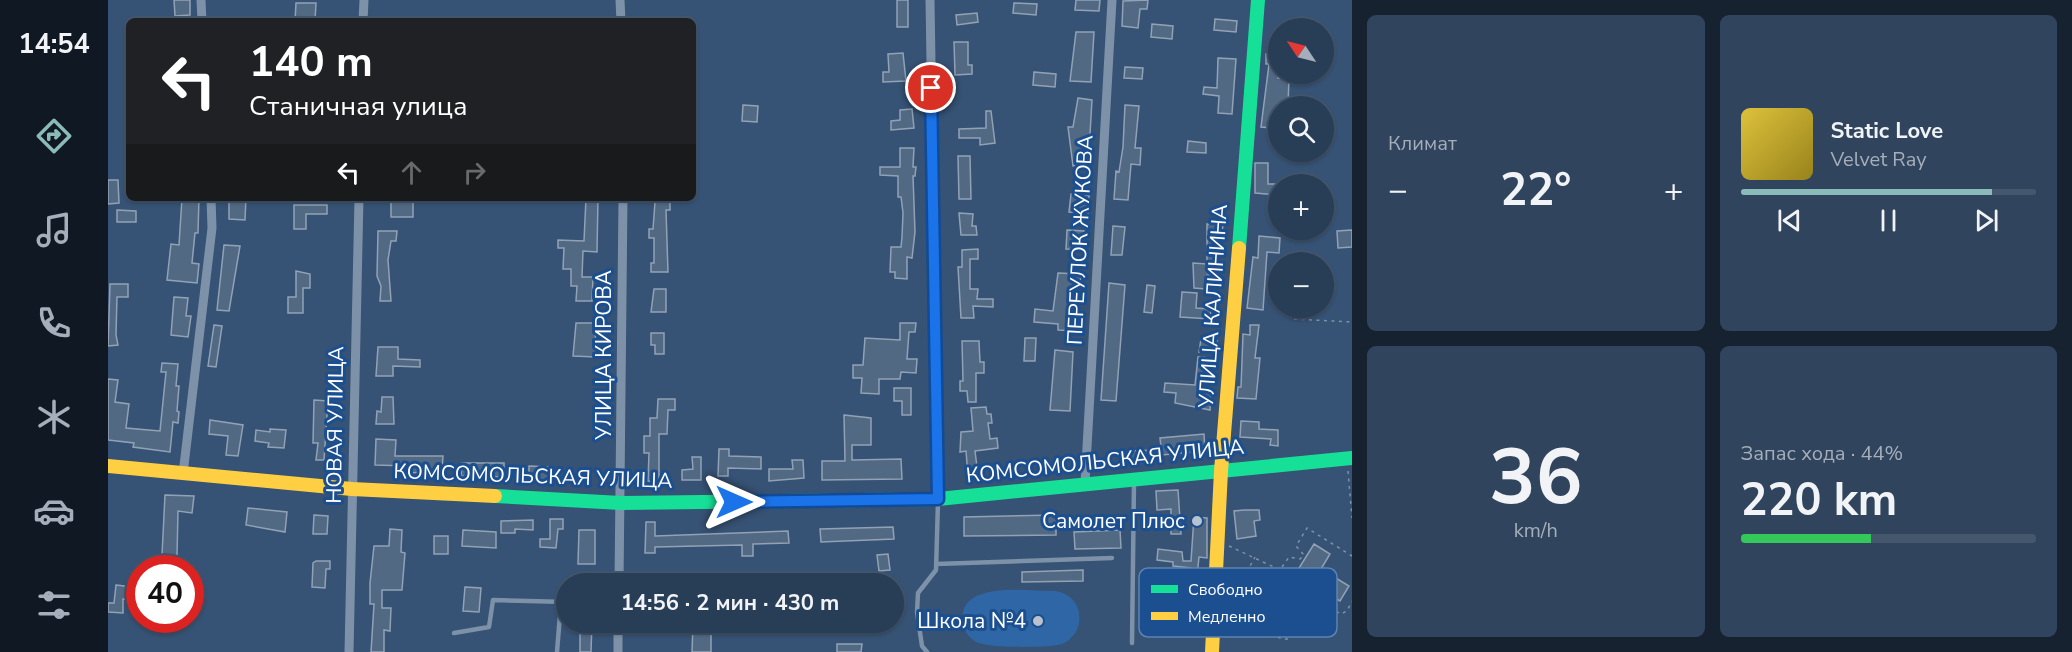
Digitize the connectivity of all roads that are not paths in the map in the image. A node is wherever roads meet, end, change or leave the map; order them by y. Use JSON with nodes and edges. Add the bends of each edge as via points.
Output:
{"nodes":[{"id":1,"x":201,"y":0,"type":"edge"},
{"id":2,"x":364,"y":0,"type":"edge"},
{"id":3,"x":620,"y":0,"type":"edge"},
{"id":4,"x":930,"y":0,"type":"edge"},
{"id":5,"x":1112,"y":0,"type":"edge"},
{"id":6,"x":1258,"y":0,"type":"edge"},
{"id":7,"x":202,"y":18,"type":"edge"},
{"id":8,"x":363,"y":18,"type":"edge"},
{"id":9,"x":621,"y":18,"type":"edge"},
{"id":10,"x":211,"y":201,"type":"edge"},
{"id":11,"x":359,"y":201,"type":"edge"},
{"id":12,"x":623,"y":201,"type":"edge"},
{"id":13,"x":1349,"y":458,"type":"edge"},
{"id":14,"x":108,"y":466,"type":"edge"},
{"id":15,"x":1221,"y":471,"type":"junction"},
{"id":16,"x":183,"y":474,"type":"junction"},
{"id":17,"x":1134,"y":478,"type":"junction"},
{"id":18,"x":1085,"y":483,"type":"junction"},
{"id":19,"x":352,"y":489,"type":"junction"},
{"id":20,"x":938,"y":499,"type":"junction"},
{"id":21,"x":621,"y":503,"type":"junction"},
{"id":22,"x":1112,"y":558,"type":"dead end"},
{"id":23,"x":936,"y":564,"type":"junction"},
{"id":24,"x":1216,"y":568,"type":"edge"},
{"id":25,"x":619,"y":573,"type":"edge"},
{"id":26,"x":556,"y":602,"type":"edge"},
{"id":27,"x":454,"y":633,"type":"dead end"},
{"id":28,"x":560,"y":633,"type":"edge"},
{"id":29,"x":618,"y":633,"type":"edge"},
{"id":30,"x":1213,"y":637,"type":"edge"},
{"id":31,"x":1132,"y":644,"type":"dead end"},
{"id":32,"x":349,"y":652,"type":"edge"},
{"id":33,"x":557,"y":652,"type":"edge"},
{"id":34,"x":618,"y":652,"type":"edge"},
{"id":35,"x":927,"y":652,"type":"edge"},
{"id":36,"x":1212,"y":652,"type":"edge"}],
"edges":[{"from":1,"to":7,"type":"street"},
{"from":2,"to":8,"type":"street"},
{"from":3,"to":9,"type":"street"},
{"from":4,"to":20,"type":"street"},
{"from":5,"to":18,"type":"street","name":"ПЕРЕУЛОК ЖУКОВА"},
{"from":6,"to":15,"type":"street","name":"УЛИЦА КАЛИНИНА"},
{"from":10,"to":16,"type":"street","via":[[212,228]]},
{"from":11,"to":19,"type":"street","name":"НОВАЯ УЛИЦА"},
{"from":12,"to":21,"type":"street","name":"УЛИЦА КИРОВА"},
{"from":13,"to":15,"type":"street","name":"КОМСОМОЛЬСКАЯ УЛИЦА"},
{"from":14,"to":16,"type":"street","name":"КОМСОМОЛЬСКАЯ УЛИЦА"},
{"from":15,"to":17,"type":"street","name":"КОМСОМОЛЬСКАЯ УЛИЦА"},
{"from":15,"to":24,"type":"street","name":"УЛИЦА КАЛИНИНА"},
{"from":16,"to":19,"type":"street","name":"КОМСОМОЛЬСКАЯ УЛИЦА"},
{"from":17,"to":18,"type":"street","name":"КОМСОМОЛЬСКАЯ УЛИЦА"},
{"from":17,"to":31,"type":"lane"},
{"from":18,"to":20,"type":"street","name":"КОМСОМОЛЬСКАЯ УЛИЦА"},
{"from":19,"to":21,"type":"street","name":"КОМСОМОЛЬСКАЯ УЛИЦА"},
{"from":19,"to":32,"type":"street","name":"НОВАЯ УЛИЦА"},
{"from":20,"to":21,"type":"street","name":"КОМСОМОЛЬСКАЯ УЛИЦА"},
{"from":20,"to":23,"type":"lane"},
{"from":21,"to":25,"type":"street","name":"УЛИЦА КИРОВА"},
{"from":22,"to":23,"type":"lane"},
{"from":23,"to":35,"type":"lane","via":[[936,570],[918,594],[922,646]]},
{"from":26,"to":27,"type":"lane","via":[[493,600],[489,627]]},
{"from":28,"to":33,"type":"lane"},
{"from":29,"to":34,"type":"street"},
{"from":30,"to":36,"type":"street","name":"УЛИЦА КАЛИНИНА"}]}
